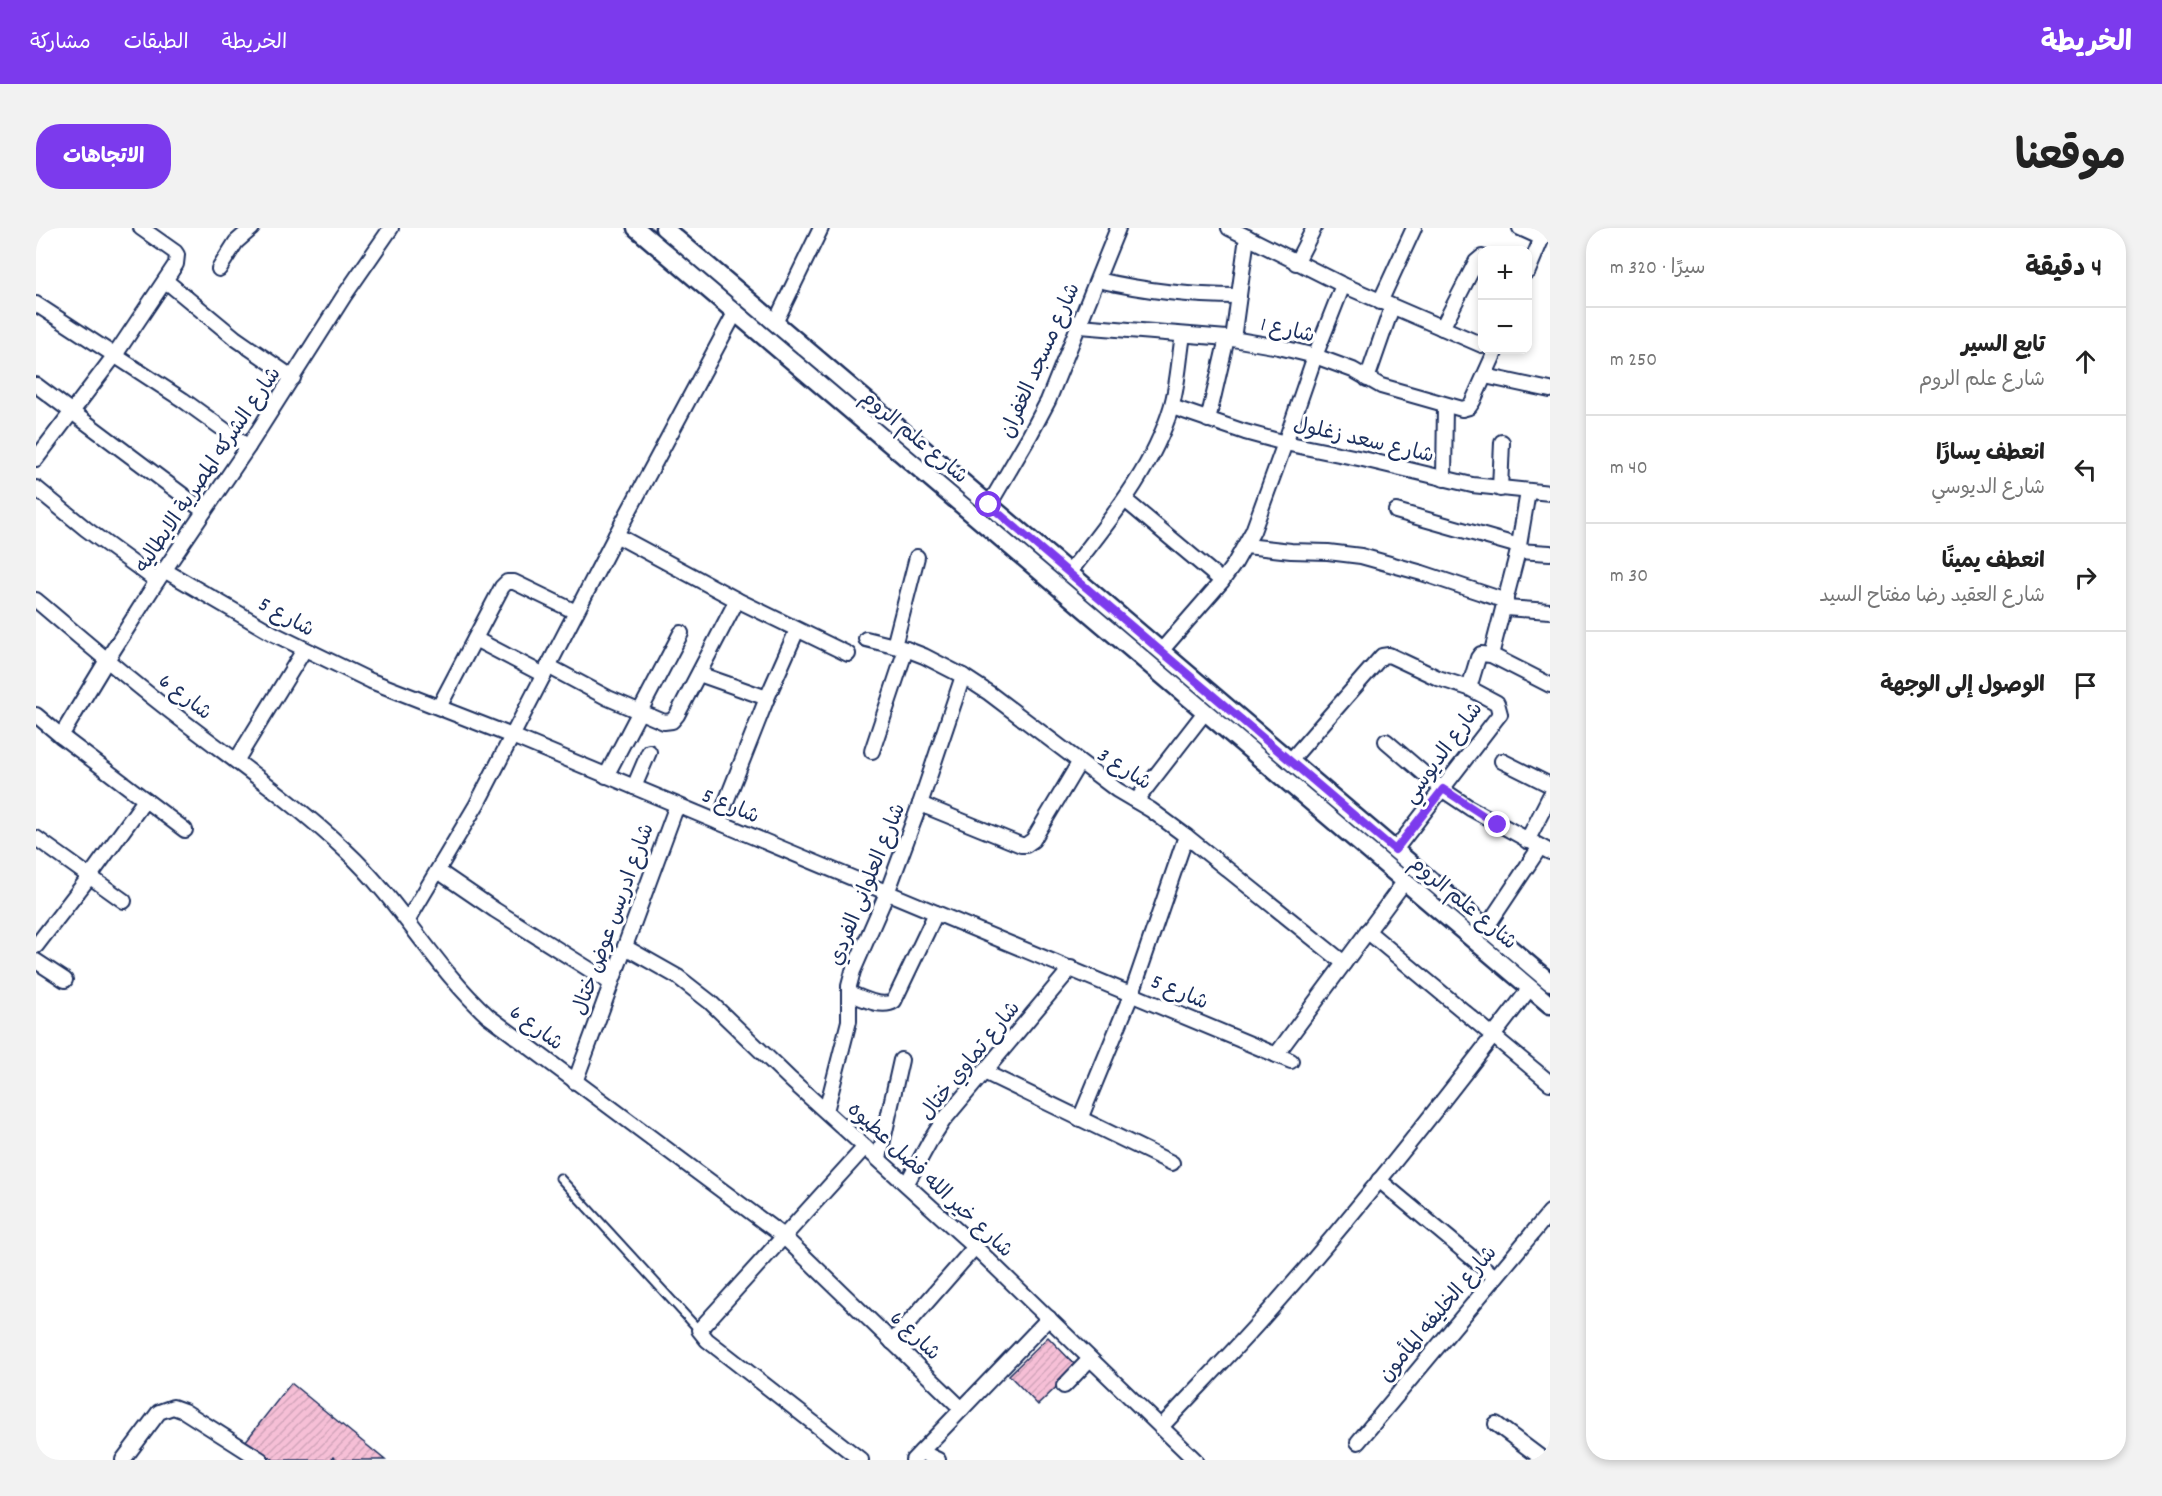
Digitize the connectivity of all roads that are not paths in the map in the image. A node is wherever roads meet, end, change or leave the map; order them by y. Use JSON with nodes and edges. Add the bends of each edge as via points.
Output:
{"nodes":[{"id":1,"x":141,"y":228,"type":"edge"},
{"id":2,"x":252,"y":228,"type":"edge"},
{"id":3,"x":391,"y":228,"type":"edge"},
{"id":4,"x":636,"y":228,"type":"edge"},
{"id":5,"x":821,"y":228,"type":"edge"},
{"id":6,"x":1314,"y":228,"type":"edge"},
{"id":7,"x":1414,"y":228,"type":"edge"},
{"id":8,"x":1520,"y":228,"type":"edge"},
{"id":9,"x":1116,"y":229,"type":"edge"},
{"id":10,"x":1232,"y":229,"type":"edge"},
{"id":11,"x":673,"y":231,"type":"edge"},
{"id":12,"x":1544,"y":233,"type":"edge"},
{"id":13,"x":1247,"y":237,"type":"junction"},
{"id":14,"x":1478,"y":260,"type":"edge"},
{"id":15,"x":1532,"y":260,"type":"edge"},
{"id":16,"x":1296,"y":263,"type":"junction"},
{"id":17,"x":219,"y":269,"type":"dead end"},
{"id":18,"x":1098,"y":280,"type":"junction"},
{"id":19,"x":166,"y":281,"type":"junction"},
{"id":20,"x":1343,"y":285,"type":"junction"},
{"id":21,"x":1239,"y":296,"type":"junction"},
{"id":22,"x":36,"y":304,"type":"edge"},
{"id":23,"x":1386,"y":304,"type":"junction"},
{"id":24,"x":735,"y":313,"type":"junction"},
{"id":25,"x":775,"y":323,"type":"junction"},
{"id":26,"x":1080,"y":326,"type":"junction"},
{"id":27,"x":1442,"y":328,"type":"junction"},
{"id":28,"x":1183,"y":335,"type":"junction"},
{"id":29,"x":1230,"y":339,"type":"junction"},
{"id":30,"x":1478,"y":343,"type":"edge"},
{"id":31,"x":1490,"y":354,"type":"edge"},
{"id":32,"x":115,"y":355,"type":"junction"},
{"id":33,"x":1314,"y":356,"type":"junction"},
{"id":34,"x":1485,"y":376,"type":"junction"},
{"id":35,"x":293,"y":378,"type":"junction"},
{"id":36,"x":1367,"y":379,"type":"junction"},
{"id":37,"x":36,"y":385,"type":"edge"},
{"id":38,"x":1550,"y":390,"type":"edge"},
{"id":39,"x":1445,"y":405,"type":"junction"},
{"id":40,"x":1172,"y":407,"type":"junction"},
{"id":41,"x":72,"y":412,"type":"junction"},
{"id":42,"x":1208,"y":420,"type":"junction"},
{"id":43,"x":1502,"y":442,"type":"dead end"},
{"id":44,"x":1286,"y":443,"type":"junction"},
{"id":45,"x":248,"y":447,"type":"junction"},
{"id":46,"x":36,"y":459,"type":"edge"},
{"id":47,"x":1444,"y":478,"type":"junction"},
{"id":48,"x":36,"y":488,"type":"edge"},
{"id":49,"x":1500,"y":489,"type":"junction"},
{"id":50,"x":1528,"y":492,"type":"junction"},
{"id":51,"x":1550,"y":493,"type":"edge"},
{"id":52,"x":1125,"y":500,"type":"junction"},
{"id":53,"x":989,"y":505,"type":"junction"},
{"id":54,"x":1396,"y":511,"type":"dead end"},
{"id":55,"x":204,"y":512,"type":"junction"},
{"id":56,"x":616,"y":535,"type":"junction"},
{"id":57,"x":1246,"y":546,"type":"junction"},
{"id":58,"x":1518,"y":548,"type":"junction"},
{"id":59,"x":1550,"y":553,"type":"edge"},
{"id":60,"x":917,"y":557,"type":"dead end"},
{"id":61,"x":161,"y":575,"type":"junction"},
{"id":62,"x":1074,"y":577,"type":"junction"},
{"id":63,"x":1222,"y":581,"type":"junction"},
{"id":64,"x":1067,"y":595,"type":"junction"},
{"id":65,"x":36,"y":600,"type":"edge"},
{"id":66,"x":737,"y":600,"type":"junction"},
{"id":67,"x":1506,"y":604,"type":"junction"},
{"id":68,"x":1550,"y":611,"type":"edge"},
{"id":69,"x":576,"y":612,"type":"junction"},
{"id":70,"x":797,"y":630,"type":"junction"},
{"id":71,"x":681,"y":633,"type":"dead end"},
{"id":72,"x":475,"y":639,"type":"junction"},
{"id":73,"x":866,"y":639,"type":"dead end"},
{"id":74,"x":900,"y":647,"type":"junction"},
{"id":75,"x":304,"y":650,"type":"junction"},
{"id":76,"x":1161,"y":651,"type":"junction"},
{"id":77,"x":848,"y":654,"type":"dead end"},
{"id":78,"x":1491,"y":655,"type":"junction"},
{"id":79,"x":107,"y":660,"type":"junction"},
{"id":80,"x":546,"y":670,"type":"junction"},
{"id":81,"x":699,"y":674,"type":"junction"},
{"id":82,"x":963,"y":675,"type":"junction"},
{"id":83,"x":1550,"y":685,"type":"edge"},
{"id":84,"x":1469,"y":688,"type":"junction"},
{"id":85,"x":767,"y":698,"type":"junction"},
{"id":86,"x":439,"y":708,"type":"junction"},
{"id":87,"x":639,"y":712,"type":"junction"},
{"id":88,"x":1205,"y":712,"type":"junction"},
{"id":89,"x":38,"y":721,"type":"edge"},
{"id":90,"x":61,"y":736,"type":"junction"},
{"id":91,"x":512,"y":736,"type":"junction"},
{"id":92,"x":1386,"y":741,"type":"dead end"},
{"id":93,"x":872,"y":751,"type":"dead end"},
{"id":94,"x":649,"y":752,"type":"dead end"},
{"id":95,"x":1290,"y":760,"type":"junction"},
{"id":96,"x":236,"y":761,"type":"junction"},
{"id":97,"x":1502,"y":761,"type":"dead end"},
{"id":98,"x":1079,"y":763,"type":"junction"},
{"id":99,"x":606,"y":776,"type":"junction"},
{"id":100,"x":1550,"y":785,"type":"edge"},
{"id":101,"x":634,"y":787,"type":"junction"},
{"id":102,"x":1443,"y":789,"type":"junction"},
{"id":103,"x":1550,"y":796,"type":"edge"},
{"id":104,"x":145,"y":800,"type":"junction"},
{"id":105,"x":1136,"y":801,"type":"junction"},
{"id":106,"x":920,"y":804,"type":"junction"},
{"id":107,"x":677,"y":805,"type":"junction"},
{"id":108,"x":717,"y":822,"type":"junction"},
{"id":109,"x":185,"y":830,"type":"dead end"},
{"id":110,"x":1186,"y":836,"type":"junction"},
{"id":111,"x":36,"y":838,"type":"edge"},
{"id":112,"x":1539,"y":847,"type":"edge"},
{"id":113,"x":1395,"y":850,"type":"junction"},
{"id":114,"x":438,"y":871,"type":"junction"},
{"id":115,"x":90,"y":876,"type":"junction"},
{"id":116,"x":1405,"y":881,"type":"junction"},
{"id":117,"x":887,"y":893,"type":"junction"},
{"id":118,"x":124,"y":901,"type":"dead end"},
{"id":119,"x":936,"y":912,"type":"junction"},
{"id":120,"x":1463,"y":919,"type":"junction"},
{"id":121,"x":408,"y":920,"type":"junction"},
{"id":122,"x":1486,"y":928,"type":"junction"},
{"id":123,"x":1368,"y":931,"type":"junction"},
{"id":124,"x":36,"y":946,"type":"edge"},
{"id":125,"x":625,"y":947,"type":"junction"},
{"id":126,"x":36,"y":961,"type":"edge"},
{"id":127,"x":1344,"y":963,"type":"junction"},
{"id":128,"x":1071,"y":968,"type":"junction"},
{"id":129,"x":65,"y":980,"type":"dead end"},
{"id":130,"x":1549,"y":981,"type":"edge"},
{"id":131,"x":611,"y":983,"type":"junction"},
{"id":132,"x":1530,"y":988,"type":"junction"},
{"id":133,"x":849,"y":993,"type":"junction"},
{"id":134,"x":1132,"y":993,"type":"junction"},
{"id":135,"x":1550,"y":1005,"type":"edge"},
{"id":136,"x":1494,"y":1036,"type":"junction"},
{"id":137,"x":1276,"y":1055,"type":"junction"},
{"id":138,"x":901,"y":1060,"type":"dead end"},
{"id":139,"x":1291,"y":1061,"type":"dead end"},
{"id":140,"x":984,"y":1072,"type":"junction"},
{"id":141,"x":575,"y":1082,"type":"junction"},
{"id":142,"x":1550,"y":1083,"type":"edge"},
{"id":143,"x":826,"y":1111,"type":"junction"},
{"id":144,"x":1080,"y":1119,"type":"junction"},
{"id":145,"x":865,"y":1147,"type":"junction"},
{"id":146,"x":879,"y":1158,"type":"junction"},
{"id":147,"x":1172,"y":1163,"type":"dead end"},
{"id":148,"x":560,"y":1178,"type":"dead end"},
{"id":149,"x":1379,"y":1180,"type":"junction"},
{"id":150,"x":907,"y":1183,"type":"junction"},
{"id":151,"x":1550,"y":1212,"type":"edge"},
{"id":152,"x":783,"y":1236,"type":"junction"},
{"id":153,"x":975,"y":1247,"type":"junction"},
{"id":154,"x":1495,"y":1277,"type":"junction"},
{"id":155,"x":1049,"y":1318,"type":"junction"},
{"id":156,"x":699,"y":1330,"type":"junction"},
{"id":157,"x":892,"y":1342,"type":"junction"},
{"id":158,"x":1090,"y":1359,"type":"junction"},
{"id":159,"x":1064,"y":1386,"type":"dead end"},
{"id":160,"x":962,"y":1409,"type":"junction"},
{"id":161,"x":1496,"y":1424,"type":"dead end"},
{"id":162,"x":1161,"y":1427,"type":"junction"},
{"id":163,"x":1358,"y":1442,"type":"dead end"},
{"id":164,"x":1550,"y":1446,"type":"edge"},
{"id":165,"x":917,"y":1456,"type":"edge"},
{"id":166,"x":1542,"y":1459,"type":"edge"},
{"id":167,"x":123,"y":1460,"type":"edge"},
{"id":168,"x":261,"y":1460,"type":"edge"},
{"id":169,"x":861,"y":1460,"type":"edge"},
{"id":170,"x":938,"y":1460,"type":"edge"},
{"id":171,"x":1195,"y":1460,"type":"edge"}],
"edges":[{"from":1,"to":19,"type":"street","via":[[177,255]]},
{"from":2,"to":17,"type":"street","via":[[236,242]]},
{"from":3,"to":35,"type":"street","name":"شارع الشركه المصرية الايطاليه"},
{"from":4,"to":24,"type":"street","name":"شارع علم الروم"},
{"from":5,"to":25,"type":"street"},
{"from":6,"to":16,"type":"street"},
{"from":7,"to":23,"type":"street"},
{"from":8,"to":12,"type":"street"},
{"from":9,"to":18,"type":"street","name":"شارع مسجد الغفران"},
{"from":10,"to":13,"type":"street"},
{"from":11,"to":25,"type":"street","name":"شارع علم الروم"},
{"from":12,"to":15,"type":"street"},
{"from":13,"to":16,"type":"street"},
{"from":13,"to":21,"type":"street"},
{"from":14,"to":27,"type":"street"},
{"from":16,"to":20,"type":"street"},
{"from":18,"to":21,"type":"street","via":[[1167,294]]},
{"from":18,"to":26,"type":"street","name":"شارع مسجد الغفران"},
{"from":19,"to":32,"type":"street"},
{"from":19,"to":35,"type":"street","via":[[235,338]]},
{"from":20,"to":23,"type":"street"},
{"from":20,"to":33,"type":"street"},
{"from":21,"to":29,"type":"street"},
{"from":22,"to":32,"type":"street"},
{"from":23,"to":27,"type":"street"},
{"from":23,"to":36,"type":"street"},
{"from":24,"to":56,"type":"street"},
{"from":24,"to":64,"type":"street","name":"شارع علم الروم"},
{"from":25,"to":53,"type":"street","name":"شارع علم الروم"},
{"from":26,"to":28,"type":"street","name":"شارع 1"},
{"from":26,"to":53,"type":"street","name":"شارع مسجد الغفران","via":[[1038,421]]},
{"from":27,"to":30,"type":"street"},
{"from":28,"to":29,"type":"street","name":"شارع 1"},
{"from":28,"to":40,"type":"street"},
{"from":29,"to":33,"type":"street","name":"شارع 1"},
{"from":29,"to":42,"type":"street"},
{"from":31,"to":34,"type":"street"},
{"from":32,"to":41,"type":"street"},
{"from":32,"to":45,"type":"street"},
{"from":33,"to":36,"type":"street","name":"شارع 1"},
{"from":33,"to":44,"type":"street"},
{"from":34,"to":38,"type":"street"},
{"from":34,"to":39,"type":"street","name":"شارع 1","via":[[1469,407],[1462,410]]},
{"from":35,"to":45,"type":"street","name":"شارع الشركه المصرية الايطاليه"},
{"from":36,"to":39,"type":"street","name":"شارع 1"},
{"from":37,"to":41,"type":"street"},
{"from":39,"to":47,"type":"street"},
{"from":40,"to":42,"type":"street","name":"شارع سعد زغلول"},
{"from":40,"to":52,"type":"street","via":[[1147,464]]},
{"from":41,"to":46,"type":"street"},
{"from":41,"to":55,"type":"street"},
{"from":42,"to":44,"type":"street","name":"شارع سعد زغلول"},
{"from":43,"to":49,"type":"street"},
{"from":44,"to":47,"type":"street","name":"شارع سعد زغلول"},
{"from":44,"to":57,"type":"street"},
{"from":45,"to":55,"type":"street","name":"شارع الشركه المصرية الايطاليه"},
{"from":47,"to":49,"type":"street","name":"شارع سعد زغلول"},
{"from":48,"to":61,"type":"street","name":"شارع 5","via":[[86,529]]},
{"from":49,"to":50,"type":"street","name":"شارع سعد زغلول"},
{"from":50,"to":51,"type":"street","name":"شارع سعد زغلول"},
{"from":50,"to":58,"type":"street"},
{"from":52,"to":62,"type":"street"},
{"from":52,"to":63,"type":"street"},
{"from":53,"to":62,"type":"street","name":"شارع علم الروم"},
{"from":54,"to":58,"type":"street"},
{"from":55,"to":61,"type":"street","name":"شارع الشركه المصرية الايطاليه"},
{"from":56,"to":66,"type":"street"},
{"from":56,"to":69,"type":"street"},
{"from":57,"to":63,"type":"street"},
{"from":57,"to":67,"type":"street","via":[[1361,556],[1422,573]]},
{"from":58,"to":59,"type":"street"},
{"from":58,"to":67,"type":"street"},
{"from":60,"to":74,"type":"street"},
{"from":61,"to":75,"type":"street","name":"شارع 5"},
{"from":61,"to":79,"type":"street","name":"شارع الشركه المصرية الايطاليه"},
{"from":62,"to":64,"type":"street"},
{"from":62,"to":76,"type":"street","name":"شارع علم الروم"},
{"from":63,"to":76,"type":"street"},
{"from":64,"to":88,"type":"street","name":"شارع علم الروم"},
{"from":65,"to":79,"type":"street"},
{"from":66,"to":70,"type":"street"},
{"from":66,"to":81,"type":"street"},
{"from":67,"to":68,"type":"street"},
{"from":67,"to":78,"type":"street"},
{"from":69,"to":72,"type":"street","via":[[510,581],[502,587]]},
{"from":69,"to":80,"type":"street"},
{"from":70,"to":77,"type":"street"},
{"from":70,"to":85,"type":"street"},
{"from":71,"to":87,"type":"street"},
{"from":72,"to":80,"type":"street"},
{"from":72,"to":86,"type":"street"},
{"from":73,"to":74,"type":"street","name":"شارع 3"},
{"from":74,"to":82,"type":"street","name":"شارع 3"},
{"from":74,"to":93,"type":"street"},
{"from":75,"to":86,"type":"street","name":"شارع 5"},
{"from":75,"to":96,"type":"street"},
{"from":76,"to":95,"type":"street","name":"شارع علم الروم"},
{"from":78,"to":83,"type":"street"},
{"from":78,"to":84,"type":"street","via":[[1481,654],[1478,658]]},
{"from":79,"to":90,"type":"street","name":"شارع الشركه المصرية الايطاليه"},
{"from":79,"to":96,"type":"street","name":"شارع 6"},
{"from":80,"to":87,"type":"street"},
{"from":80,"to":91,"type":"street"},
{"from":81,"to":85,"type":"street"},
{"from":81,"to":87,"type":"street","via":[[672,721],[664,722]]},
{"from":82,"to":98,"type":"street","name":"شارع 3"},
{"from":82,"to":106,"type":"street","name":"شارع العلوانى الفردي"},
{"from":84,"to":95,"type":"street","via":[[1389,655],[1382,656]]},
{"from":84,"to":102,"type":"street","name":"شارع الديوسي","via":[[1497,703],[1500,714]]},
{"from":85,"to":108,"type":"street"},
{"from":86,"to":91,"type":"street","name":"شارع 5"},
{"from":87,"to":99,"type":"street"},
{"from":88,"to":105,"type":"street"},
{"from":88,"to":116,"type":"street","name":"شارع علم الروم"},
{"from":89,"to":90,"type":"street"},
{"from":90,"to":104,"type":"street"},
{"from":91,"to":99,"type":"street","name":"شارع 5"},
{"from":91,"to":114,"type":"street"},
{"from":92,"to":102,"type":"street"},
{"from":94,"to":101,"type":"street"},
{"from":95,"to":113,"type":"street","name":"شارع علم الروم"},
{"from":96,"to":121,"type":"street","name":"شارع 6","via":[[346,851]]},
{"from":97,"to":100,"type":"street"},
{"from":98,"to":105,"type":"street","name":"شارع 3"},
{"from":98,"to":106,"type":"street","via":[[1033,840],[1026,845]]},
{"from":99,"to":101,"type":"street","name":"شارع 5"},
{"from":101,"to":107,"type":"street","name":"شارع 5"},
{"from":102,"to":112,"type":"street"},
{"from":102,"to":113,"type":"street","name":"شارع الديوسي"},
{"from":103,"to":112,"type":"street"},
{"from":104,"to":109,"type":"street"},
{"from":104,"to":115,"type":"street"},
{"from":105,"to":110,"type":"street","name":"شارع 3"},
{"from":106,"to":117,"type":"street","name":"شارع العلوانى الفردي"},
{"from":107,"to":108,"type":"street","name":"شارع 5"},
{"from":107,"to":125,"type":"street","name":"شارع ادريس عوض ختال"},
{"from":108,"to":117,"type":"street","name":"شارع 5"},
{"from":110,"to":127,"type":"street","name":"شارع 3"},
{"from":110,"to":134,"type":"street"},
{"from":111,"to":115,"type":"street"},
{"from":112,"to":122,"type":"street"},
{"from":113,"to":120,"type":"street","name":"شارع علم الروم"},
{"from":114,"to":121,"type":"street"},
{"from":114,"to":131,"type":"street"},
{"from":115,"to":118,"type":"street"},
{"from":115,"to":124,"type":"street"},
{"from":116,"to":120,"type":"street","name":"شارع علم الروم"},
{"from":116,"to":123,"type":"street"},
{"from":117,"to":119,"type":"street","name":"شارع 5"},
{"from":117,"to":133,"type":"street","name":"شارع العلوانى الفردي","via":[[853,971]]},
{"from":119,"to":128,"type":"street","name":"شارع 5"},
{"from":119,"to":133,"type":"street","via":[[891,1004],[882,1005]]},
{"from":120,"to":122,"type":"street","name":"شارع علم الروم"},
{"from":120,"to":132,"type":"street","name":"شارع علم الروم"},
{"from":121,"to":141,"type":"street","name":"شارع 6","via":[[474,1004]]},
{"from":122,"to":130,"type":"street","name":"شارع علم الروم"},
{"from":123,"to":127,"type":"street"},
{"from":123,"to":136,"type":"street"},
{"from":125,"to":131,"type":"street","name":"شارع ادريس عوض ختال"},
{"from":125,"to":143,"type":"street","name":"شارع خير الله فضل عطيوه","via":[[694,989]]},
{"from":126,"to":129,"type":"street"},
{"from":127,"to":137,"type":"street"},
{"from":128,"to":134,"type":"street","name":"شارع 5"},
{"from":128,"to":140,"type":"street","name":"شارع تماوي ختال"},
{"from":131,"to":141,"type":"street","name":"شارع ادريس عوض ختال"},
{"from":132,"to":135,"type":"street","name":"شارع علم الروم"},
{"from":132,"to":136,"type":"street"},
{"from":133,"to":143,"type":"street","name":"شارع العلوانى الفردي","via":[[849,1021]]},
{"from":134,"to":137,"type":"street","name":"شارع 5"},
{"from":134,"to":144,"type":"street"},
{"from":136,"to":142,"type":"street"},
{"from":136,"to":149,"type":"street"},
{"from":137,"to":139,"type":"street","name":"شارع 5"},
{"from":138,"to":146,"type":"street"},
{"from":140,"to":144,"type":"street"},
{"from":140,"to":150,"type":"street","name":"شارع تماوي ختال","via":[[943,1121]]},
{"from":141,"to":152,"type":"street","name":"شارع 6"},
{"from":143,"to":145,"type":"street","name":"شارع خير الله فضل عطيوه"},
{"from":144,"to":147,"type":"street"},
{"from":145,"to":146,"type":"street","name":"شارع خير الله فضل عطيوه"},
{"from":145,"to":152,"type":"street"},
{"from":146,"to":150,"type":"street","name":"شارع خير الله فضل عطيوه"},
{"from":148,"to":156,"type":"lane"},
{"from":149,"to":154,"type":"street"},
{"from":149,"to":162,"type":"street","via":[[1274,1306]]},
{"from":150,"to":153,"type":"street","name":"شارع خير الله فضل عطيوه"},
{"from":151,"to":154,"type":"street","name":"شارع الخليفه المأمون"},
{"from":152,"to":156,"type":"street"},
{"from":152,"to":157,"type":"street","name":"شارع 6"},
{"from":153,"to":155,"type":"street","name":"شارع خير الله فضل عطيوه"},
{"from":153,"to":157,"type":"street"},
{"from":154,"to":163,"type":"street","name":"شارع الخليفه المأمون"},
{"from":155,"to":158,"type":"street","name":"شارع خير الله فضل عطيوه"},
{"from":155,"to":160,"type":"street"},
{"from":156,"to":169,"type":"street"},
{"from":157,"to":160,"type":"street","name":"شارع 6"},
{"from":158,"to":159,"type":"street"},
{"from":158,"to":162,"type":"street","name":"شارع خير الله فضل عطيوه"},
{"from":160,"to":165,"type":"street"},
{"from":161,"to":166,"type":"street"},
{"from":162,"to":171,"type":"street","name":"شارع خير الله فضل عطيوه"},
{"from":164,"to":166,"type":"street"},
{"from":165,"to":170,"type":"street"},
{"from":167,"to":168,"type":"street","via":[[159,1412],[173,1407]]}]}
